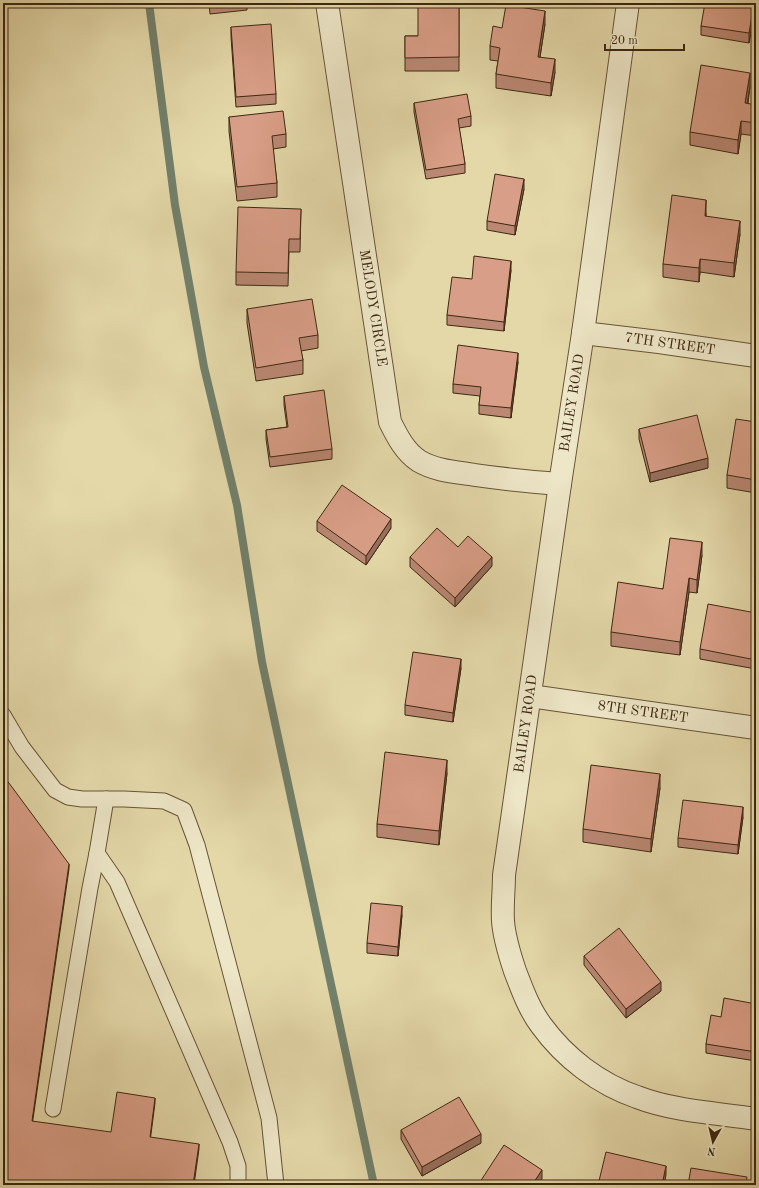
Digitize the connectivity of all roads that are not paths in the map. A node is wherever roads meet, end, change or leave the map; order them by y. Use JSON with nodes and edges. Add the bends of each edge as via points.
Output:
{"nodes":[{"id":1,"x":327,"y":3,"type":"edge"},
{"id":2,"x":628,"y":3,"type":"edge"},
{"id":3,"x":583,"y":333,"type":"junction"},
{"id":4,"x":756,"y":356,"type":"edge"},
{"id":5,"x":560,"y":484,"type":"junction"},
{"id":6,"x":530,"y":696,"type":"junction"},
{"id":7,"x":3,"y":715,"type":"edge"},
{"id":8,"x":756,"y":728,"type":"edge"},
{"id":9,"x":106,"y":799,"type":"junction"},
{"id":10,"x":97,"y":854,"type":"junction"},
{"id":11,"x":53,"y":1109,"type":"dead end"},
{"id":12,"x":756,"y":1119,"type":"edge"},
{"id":13,"x":238,"y":1185,"type":"edge"},
{"id":14,"x":276,"y":1185,"type":"edge"}],
"edges":[{"from":1,"to":5,"type":"street","name":"MELODY CIRCLE","via":[[390,422],[401,443],[418,460],[433,468],[496,478]]},
{"from":2,"to":3,"type":"street","name":"BAILEY ROAD"},
{"from":3,"to":4,"type":"street","name":"7TH STREET"},
{"from":3,"to":5,"type":"street","name":"BAILEY ROAD"},
{"from":5,"to":6,"type":"street","name":"BAILEY ROAD"},
{"from":6,"to":8,"type":"street","name":"8TH STREET"},
{"from":6,"to":12,"type":"street","name":"BAILEY ROAD","via":[[504,875],[503,922],[510,957],[523,993],[540,1024],[559,1047],[580,1066],[607,1084],[636,1097],[668,1106]]},
{"from":7,"to":9,"type":"lane","via":[[22,747],[56,790],[68,797]]},
{"from":9,"to":10,"type":"lane"},
{"from":9,"to":14,"type":"lane","via":[[164,801],[184,810],[197,845],[269,1118]]},
{"from":10,"to":11,"type":"lane"},
{"from":10,"to":13,"type":"lane","via":[[117,882],[230,1142],[238,1166]]}]}
